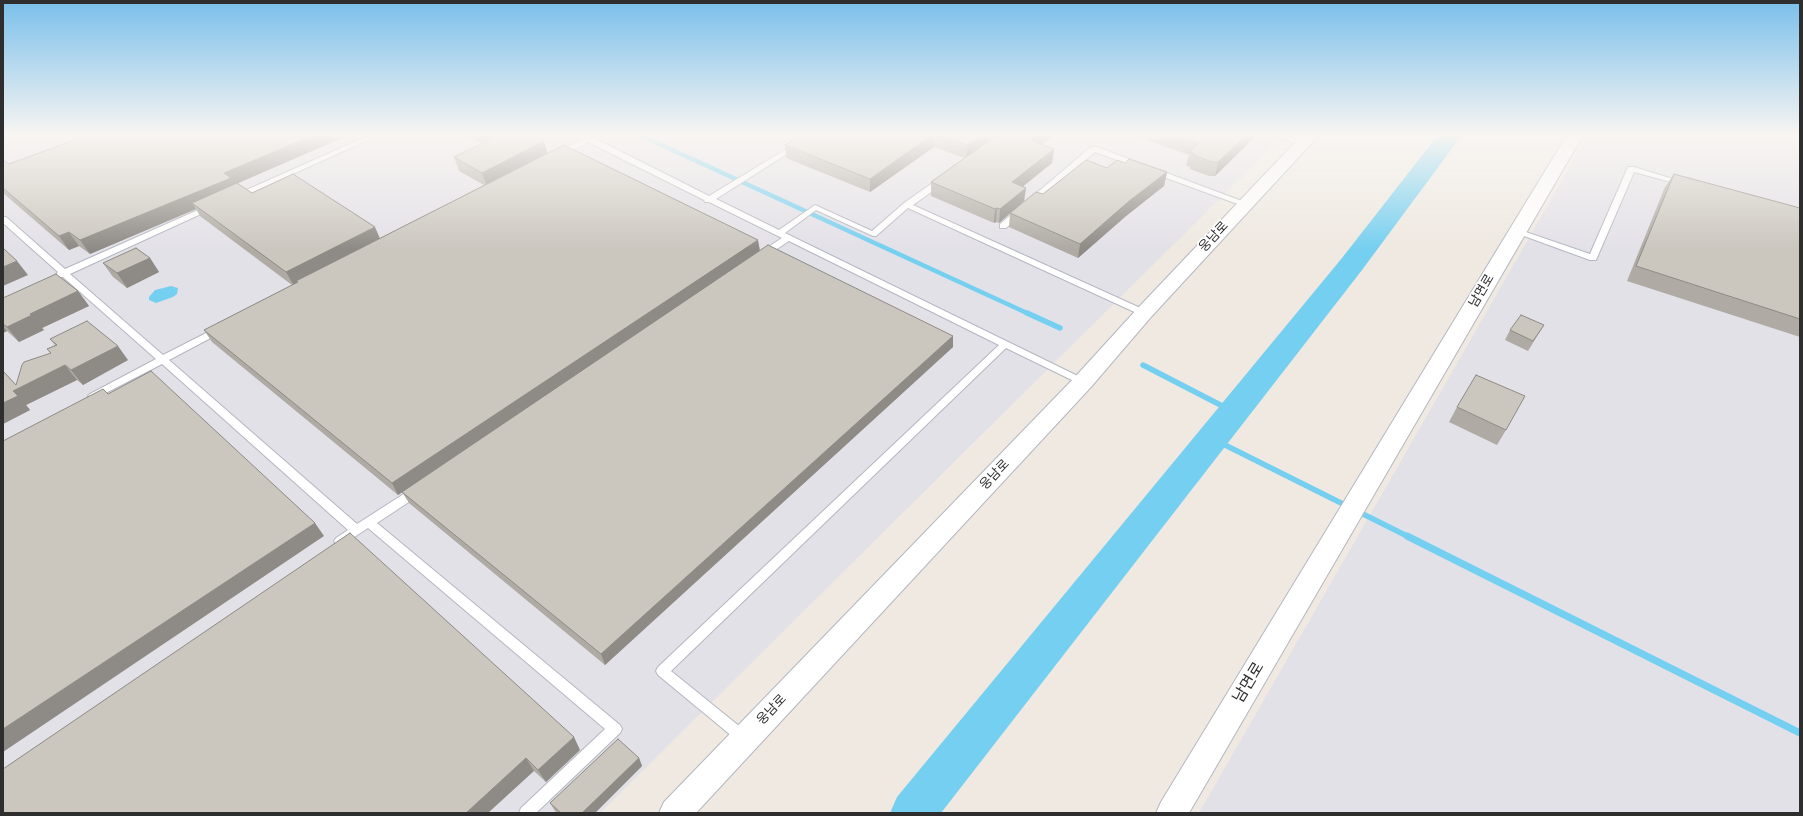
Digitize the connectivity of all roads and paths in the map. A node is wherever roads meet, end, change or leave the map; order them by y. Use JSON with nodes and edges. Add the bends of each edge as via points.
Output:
{"nodes":[{"id":1,"x":289,"y":173,"type":"edge"},
{"id":2,"x":655,"y":173,"type":"edge"},
{"id":3,"x":752,"y":173,"type":"edge"},
{"id":4,"x":1066,"y":173,"type":"edge"},
{"id":5,"x":1161,"y":173,"type":"edge"},
{"id":6,"x":1275,"y":173,"type":"edge"},
{"id":7,"x":1552,"y":173,"type":"edge"},
{"id":8,"x":1629,"y":173,"type":"edge"},
{"id":9,"x":1648,"y":173,"type":"edge"},
{"id":10,"x":945,"y":179,"type":"edge"},
{"id":11,"x":1693,"y":186,"type":"edge"},
{"id":12,"x":231,"y":199,"type":"edge"},
{"id":13,"x":708,"y":200,"type":"junction"},
{"id":14,"x":1246,"y":204,"type":"junction"},
{"id":15,"x":216,"y":205,"type":"edge"},
{"id":16,"x":907,"y":205,"type":"junction"},
{"id":17,"x":3,"y":219,"type":"edge"},
{"id":18,"x":1003,"y":226,"type":"dead end"},
{"id":19,"x":1517,"y":232,"type":"junction"},
{"id":20,"x":784,"y":235,"type":"junction"},
{"id":21,"x":756,"y":260,"type":"edge"},
{"id":22,"x":64,"y":273,"type":"junction"},
{"id":23,"x":51,"y":279,"type":"edge"},
{"id":24,"x":1144,"y":313,"type":"junction"},
{"id":25,"x":225,"y":327,"type":"edge"},
{"id":26,"x":1005,"y":344,"type":"junction"},
{"id":27,"x":162,"y":359,"type":"junction"},
{"id":28,"x":1083,"y":382,"type":"junction"},
{"id":29,"x":86,"y":400,"type":"edge"},
{"id":30,"x":429,"y":483,"type":"edge"},
{"id":31,"x":370,"y":523,"type":"junction"},
{"id":32,"x":356,"y":530,"type":"junction"},
{"id":33,"x":330,"y":548,"type":"edge"},
{"id":34,"x":745,"y":739,"type":"junction"},
{"id":35,"x":526,"y":813,"type":"edge"},
{"id":36,"x":675,"y":813,"type":"edge"},
{"id":37,"x":1172,"y":813,"type":"edge"}],
"edges":[{"from":1,"to":12,"type":"lane"},
{"from":2,"to":13,"type":"lane"},
{"from":3,"to":13,"type":"lane"},
{"from":4,"to":18,"type":"lane"},
{"from":5,"to":14,"type":"lane"},
{"from":6,"to":14,"type":"street","name":"웅남로"},
{"from":7,"to":19,"type":"street","name":"남면로"},
{"from":8,"to":19,"type":"lane","via":[[1593,258]]},
{"from":9,"to":11,"type":"lane"},
{"from":10,"to":16,"type":"lane"},
{"from":13,"to":20,"type":"lane"},
{"from":14,"to":24,"type":"street","name":"웅남로"},
{"from":15,"to":22,"type":"lane"},
{"from":16,"to":20,"type":"lane","via":[[873,234],[814,208],[802,216]]},
{"from":16,"to":24,"type":"lane"},
{"from":17,"to":22,"type":"lane"},
{"from":19,"to":37,"type":"street","name":"남면로"},
{"from":20,"to":21,"type":"lane"},
{"from":20,"to":26,"type":"lane"},
{"from":22,"to":23,"type":"lane"},
{"from":22,"to":27,"type":"lane"},
{"from":24,"to":28,"type":"street","name":"웅남로"},
{"from":25,"to":27,"type":"lane"},
{"from":26,"to":28,"type":"lane"},
{"from":26,"to":34,"type":"lane","via":[[662,671]]},
{"from":27,"to":29,"type":"lane"},
{"from":27,"to":32,"type":"lane"},
{"from":28,"to":34,"type":"street","name":"웅남로"},
{"from":30,"to":31,"type":"lane"},
{"from":31,"to":32,"type":"lane"},
{"from":31,"to":35,"type":"lane","via":[[615,729]]},
{"from":32,"to":33,"type":"lane"},
{"from":34,"to":36,"type":"street","name":"웅남로"}]}
